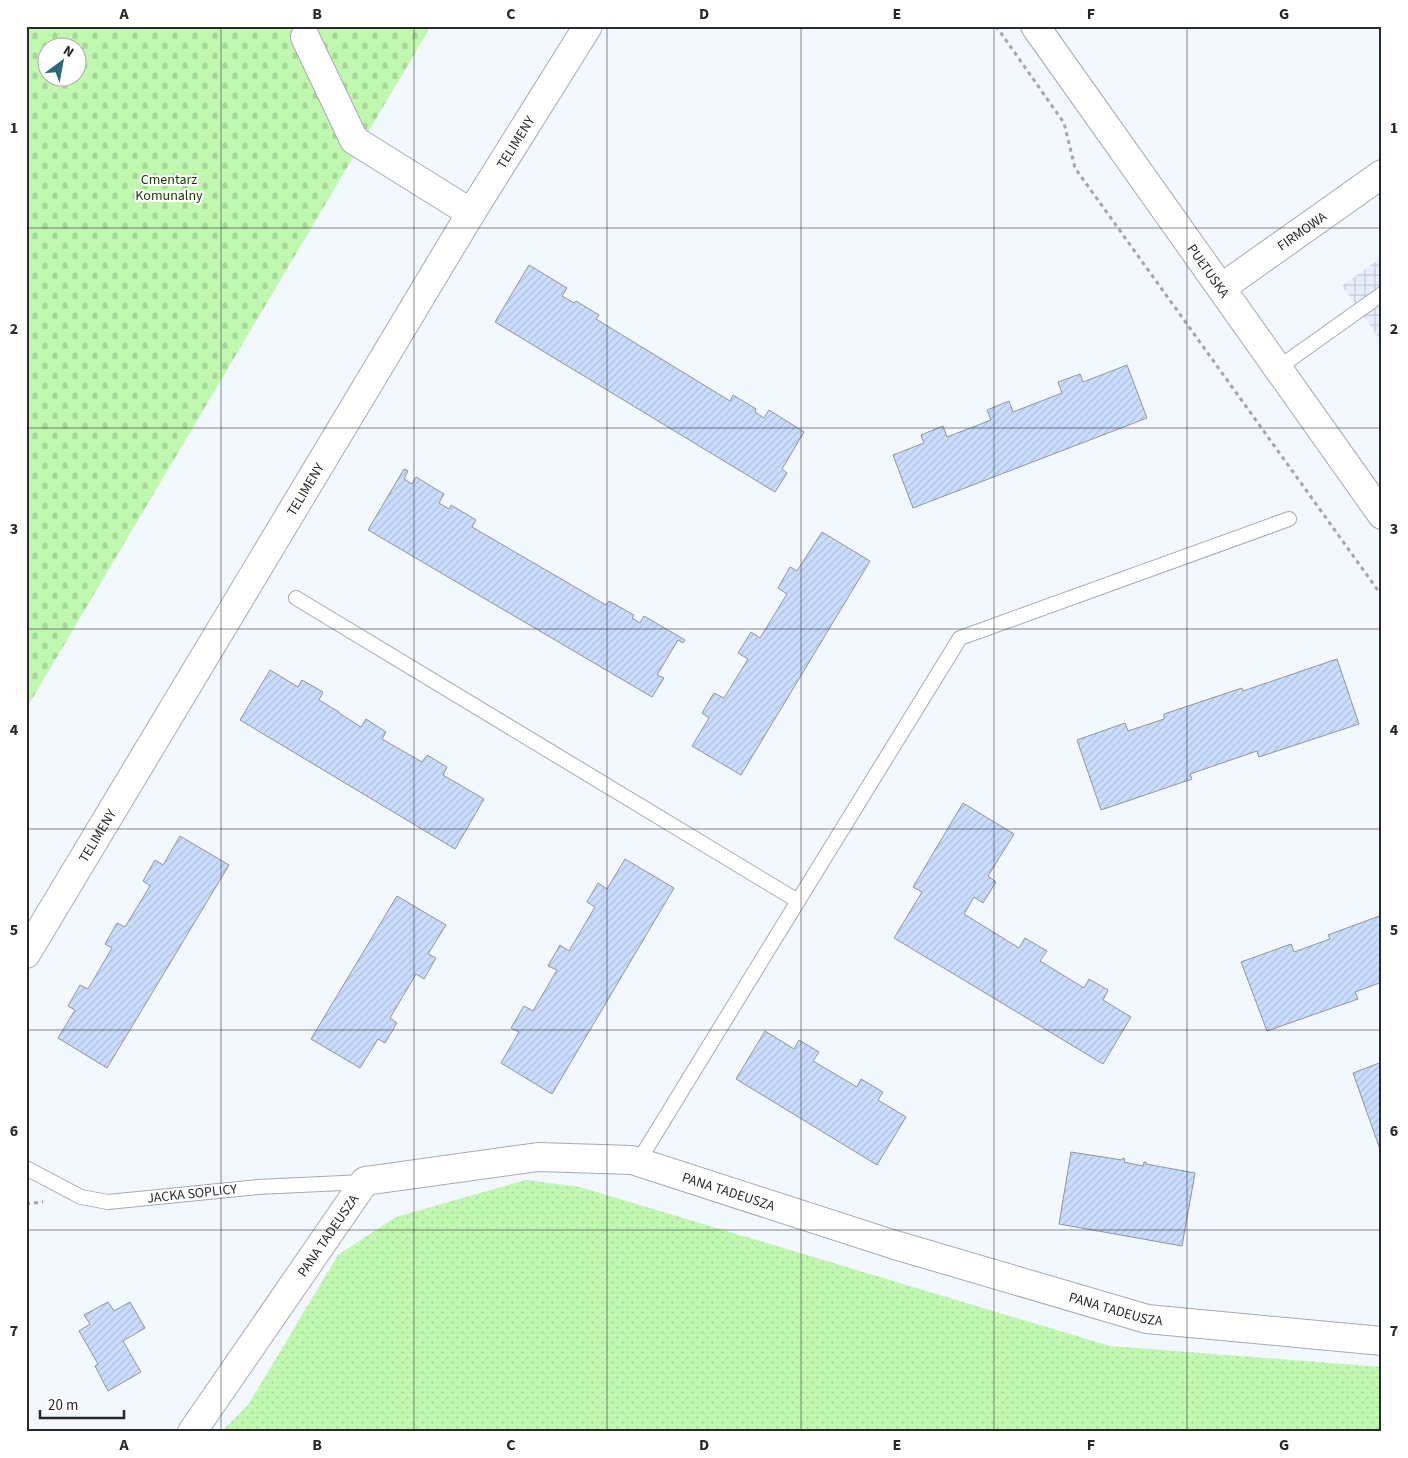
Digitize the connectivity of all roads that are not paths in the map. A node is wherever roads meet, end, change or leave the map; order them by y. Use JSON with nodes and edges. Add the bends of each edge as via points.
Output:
{"nodes":[{"id":1,"x":588,"y":26,"type":"edge"},
{"id":2,"x":1035,"y":26,"type":"edge"},
{"id":3,"x":305,"y":37,"type":"dead end"},
{"id":4,"x":1382,"y":174,"type":"edge"},
{"id":5,"x":471,"y":213,"type":"junction"},
{"id":6,"x":1221,"y":288,"type":"junction"},
{"id":7,"x":1382,"y":294,"type":"edge"},
{"id":8,"x":1278,"y":368,"type":"junction"},
{"id":9,"x":1382,"y":515,"type":"edge"},
{"id":10,"x":1289,"y":519,"type":"dead end"},
{"id":11,"x":296,"y":598,"type":"dead end"},
{"id":12,"x":798,"y":901,"type":"junction"},
{"id":13,"x":26,"y":954,"type":"edge"},
{"id":14,"x":638,"y":1162,"type":"junction"},
{"id":15,"x":26,"y":1168,"type":"edge"},
{"id":16,"x":365,"y":1182,"type":"junction"},
{"id":17,"x":1382,"y":1341,"type":"edge"},
{"id":18,"x":192,"y":1432,"type":"edge"}],
"edges":[{"from":1,"to":5,"type":"street","name":"TELIMENY"},
{"from":2,"to":6,"type":"street","name":"PUŁTUSKA"},
{"from":3,"to":5,"type":"street","via":[[354,140]]},
{"from":4,"to":6,"type":"street","name":"FIRMOWA"},
{"from":5,"to":13,"type":"street","name":"TELIMENY"},
{"from":6,"to":8,"type":"street","name":"PUŁTUSKA"},
{"from":7,"to":8,"type":"lane"},
{"from":8,"to":9,"type":"street","name":"PUŁTUSKA"},
{"from":10,"to":12,"type":"lane","via":[[960,638]]},
{"from":11,"to":12,"type":"lane"},
{"from":12,"to":14,"type":"lane"},
{"from":14,"to":16,"type":"street","name":"PANA TADEUSZA","via":[[538,1156]]},
{"from":14,"to":17,"type":"street","name":"PANA TADEUSZA","via":[[895,1245],[1147,1319]]},
{"from":15,"to":16,"type":"lane","name":"JACKA SOPLICY","via":[[81,1197],[108,1202],[258,1186]]},
{"from":16,"to":18,"type":"street","name":"PANA TADEUSZA"}]}
